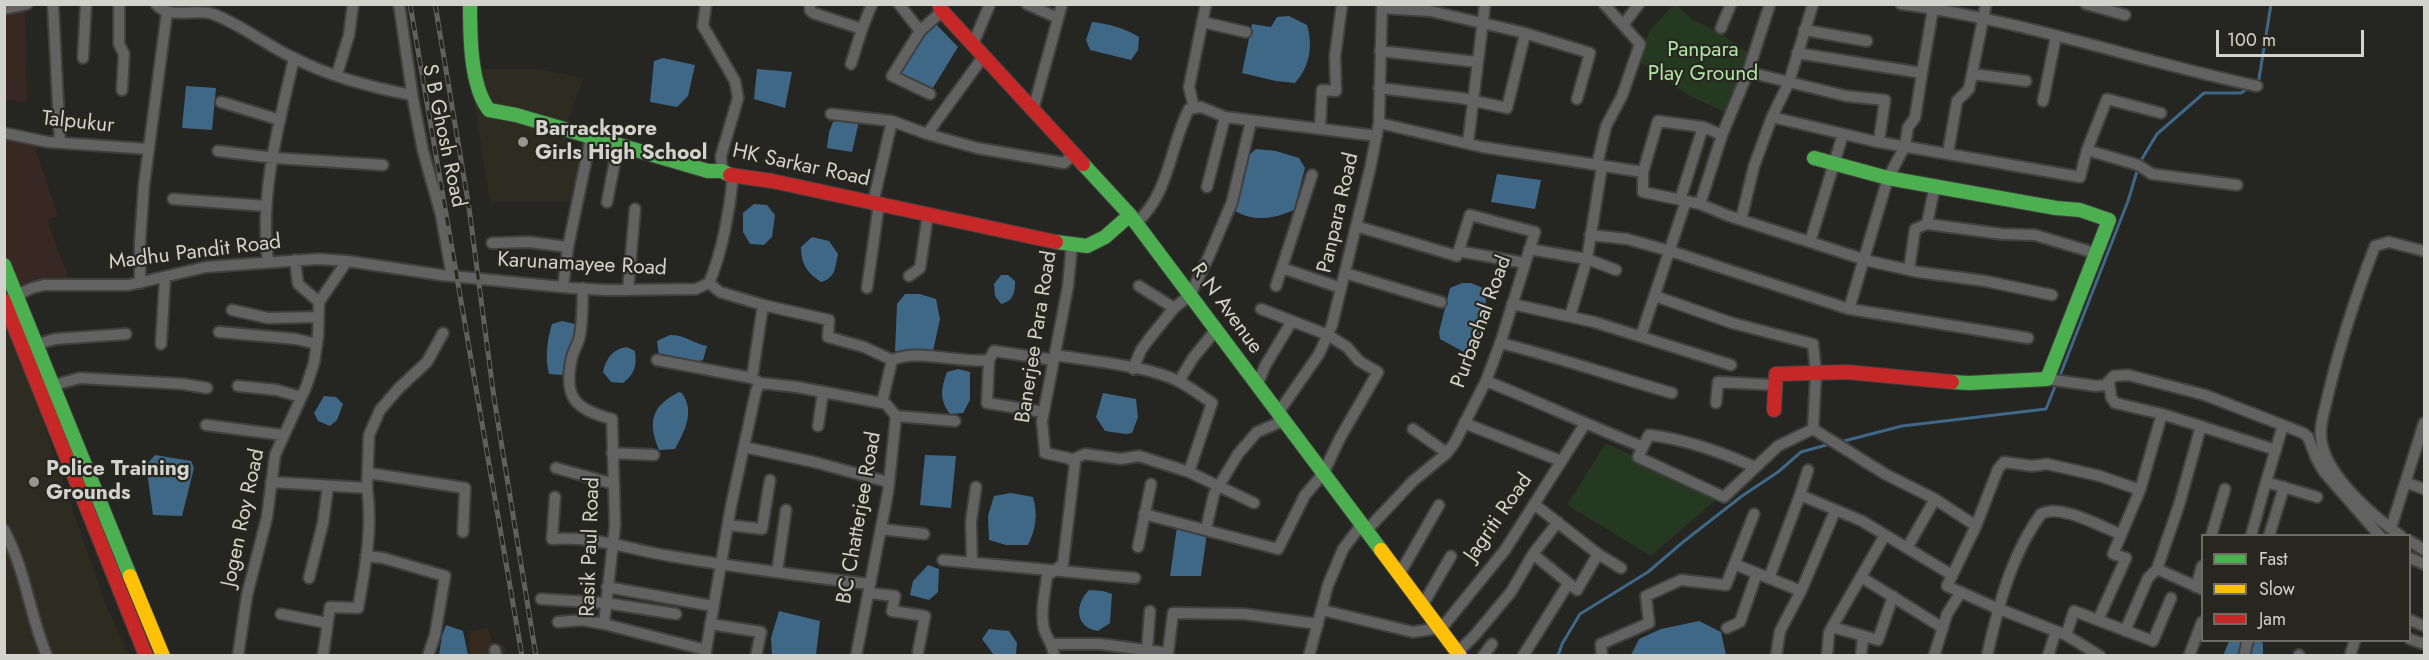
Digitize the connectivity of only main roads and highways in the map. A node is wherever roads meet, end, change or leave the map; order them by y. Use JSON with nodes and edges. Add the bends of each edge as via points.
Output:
{"nodes":[{"id":1,"x":470,"y":4,"type":"edge"},
{"id":2,"x":941,"y":8,"type":"edge"},
{"id":3,"x":1814,"y":158,"type":"dead end"},
{"id":4,"x":1133,"y":219,"type":"junction"},
{"id":5,"x":4,"y":265,"type":"edge"},
{"id":6,"x":11,"y":298,"type":"edge"},
{"id":7,"x":1774,"y":410,"type":"dead end"},
{"id":8,"x":1459,"y":654,"type":"edge"},
{"id":9,"x":146,"y":656,"type":"edge"},
{"id":10,"x":162,"y":656,"type":"edge"}],
"edges":[{"from":1,"to":4,"type":"main road","name":"HK Sarkar Road","via":[[476,81],[488,110],[708,171],[772,181],[1048,241],[1087,246]]},
{"from":2,"to":4,"type":"main road","name":"R N Avenue"},
{"from":3,"to":7,"type":"main road","via":[[1888,178],[2080,210],[2109,220],[2057,380],[1969,383],[1847,372],[1776,374]]},
{"from":4,"to":8,"type":"main road","name":"R N Avenue"},
{"from":5,"to":6,"type":"main road"},
{"from":6,"to":9,"type":"main road"},
{"from":6,"to":10,"type":"main road","via":[[38,344]]}]}
